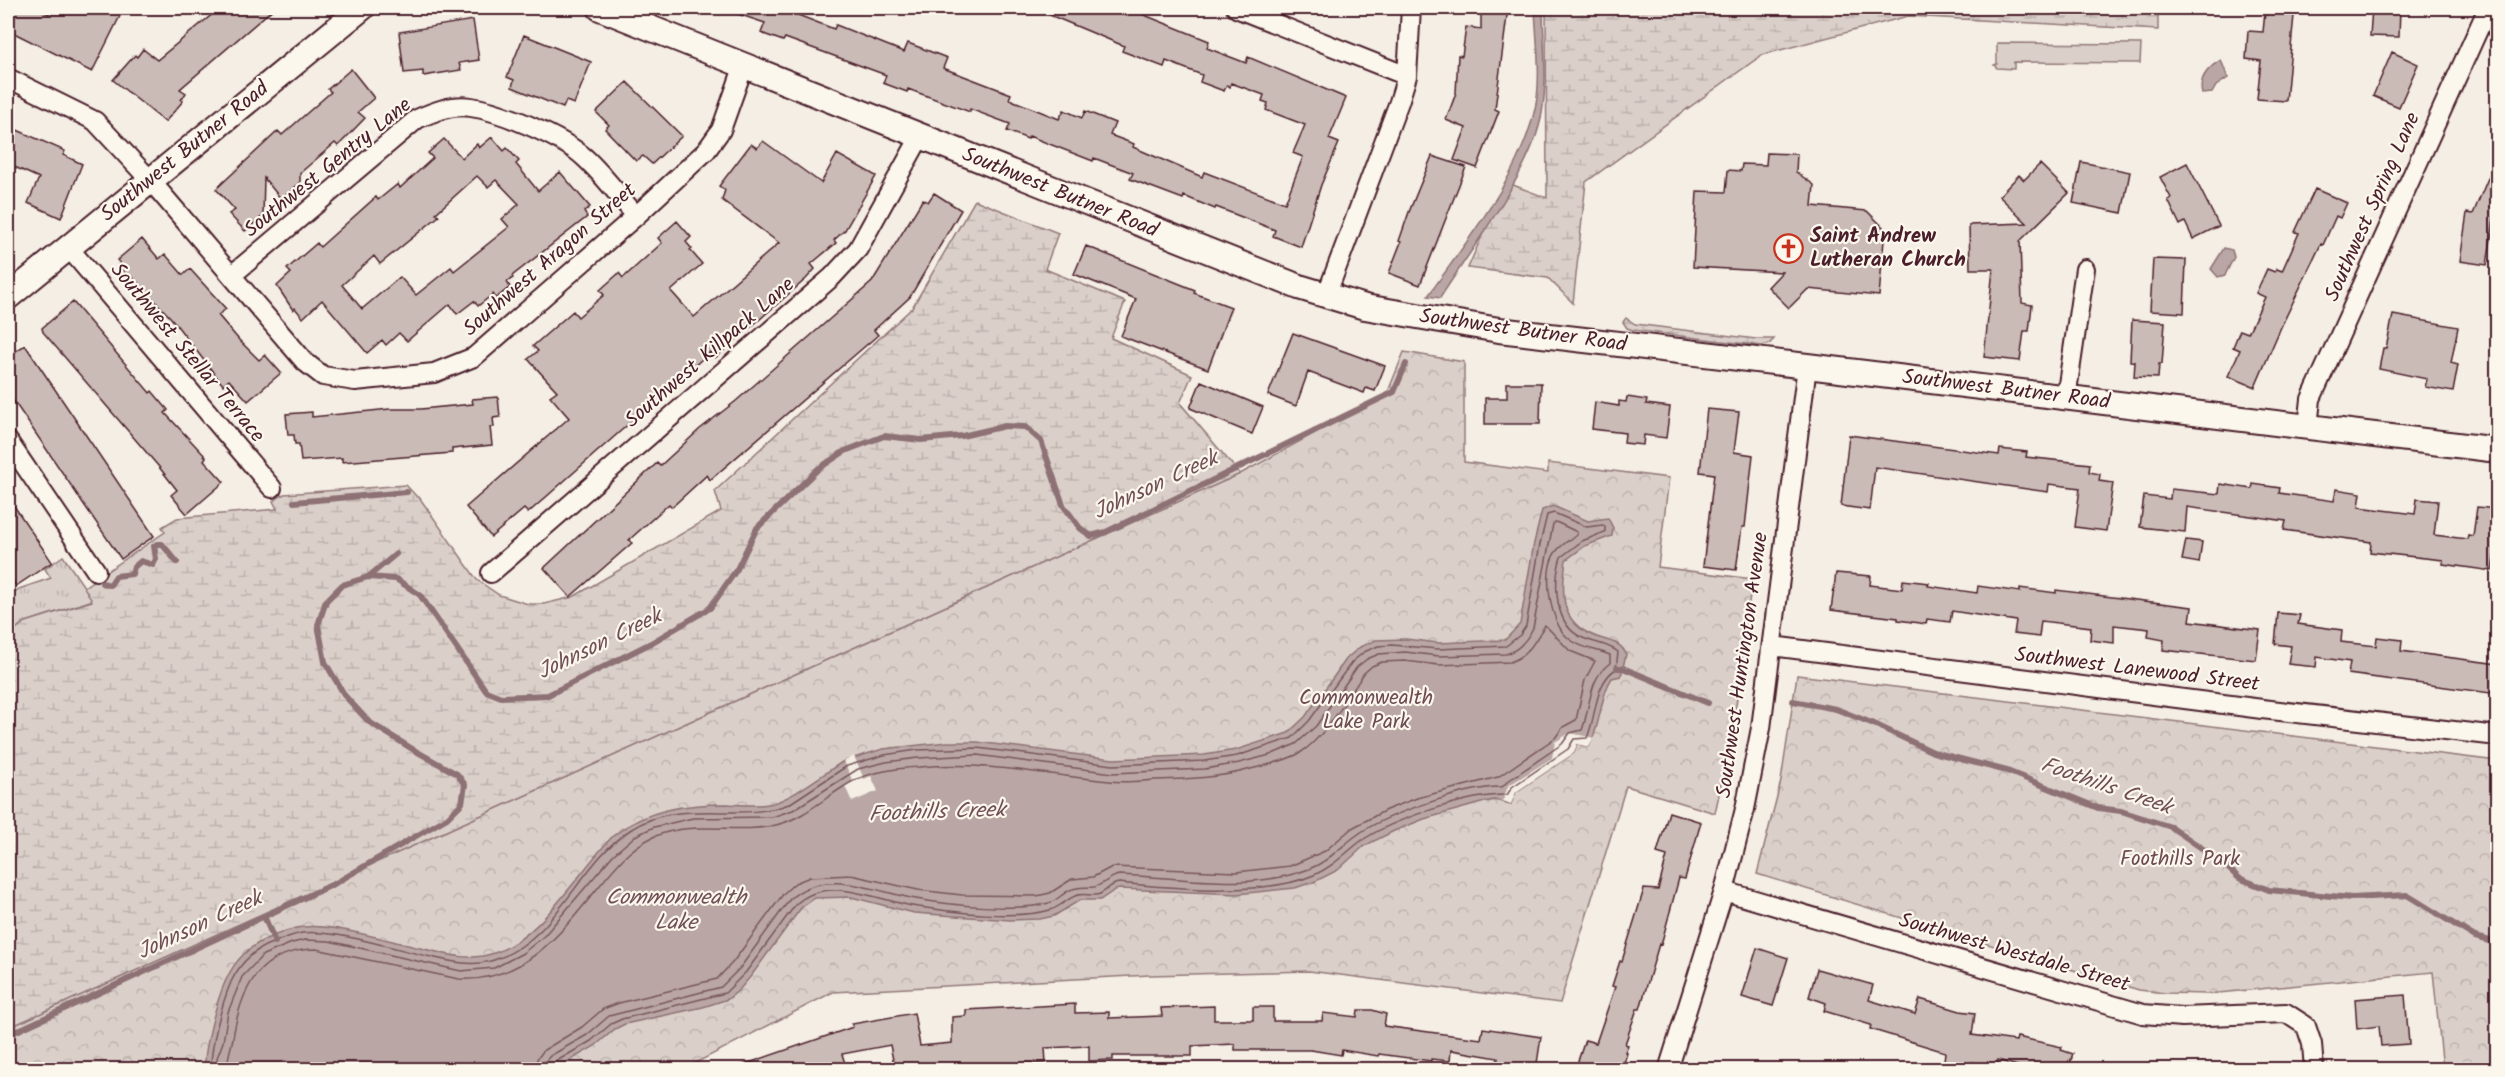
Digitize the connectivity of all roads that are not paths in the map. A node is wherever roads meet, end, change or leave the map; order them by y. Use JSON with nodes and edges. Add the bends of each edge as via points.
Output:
{"nodes":[{"id":1,"x":362,"y":8,"type":"edge"},
{"id":2,"x":600,"y":8,"type":"edge"},
{"id":3,"x":1236,"y":8,"type":"edge"},
{"id":4,"x":1411,"y":8,"type":"edge"},
{"id":5,"x":2488,"y":8,"type":"edge"},
{"id":6,"x":744,"y":65,"type":"junction"},
{"id":7,"x":1407,"y":76,"type":"junction"},
{"id":8,"x":8,"y":78,"type":"edge"},
{"id":9,"x":920,"y":137,"type":"junction"},
{"id":10,"x":150,"y":180,"type":"junction"},
{"id":11,"x":636,"y":216,"type":"junction"},
{"id":12,"x":68,"y":247,"type":"junction"},
{"id":13,"x":2085,"y":269,"type":"dead end"},
{"id":14,"x":232,"y":275,"type":"junction"},
{"id":15,"x":1326,"y":296,"type":"junction"},
{"id":16,"x":8,"y":297,"type":"edge"},
{"id":17,"x":1807,"y":366,"type":"junction"},
{"id":18,"x":2066,"y":398,"type":"junction"},
{"id":19,"x":2308,"y":427,"type":"junction"},
{"id":20,"x":2498,"y":450,"type":"edge"},
{"id":21,"x":10,"y":451,"type":"edge"},
{"id":22,"x":272,"y":488,"type":"dead end"},
{"id":23,"x":96,"y":571,"type":"dead end"},
{"id":24,"x":491,"y":573,"type":"dead end"},
{"id":25,"x":1772,"y":646,"type":"junction"},
{"id":26,"x":2498,"y":736,"type":"edge"},
{"id":27,"x":1724,"y":891,"type":"junction"},
{"id":28,"x":1668,"y":1070,"type":"edge"},
{"id":29,"x":2314,"y":1070,"type":"edge"}],
"edges":[{"from":1,"to":10,"type":"street","name":"Southwest Butner Road"},
{"from":2,"to":6,"type":"street","name":"Southwest Butner Road"},
{"from":3,"to":7,"type":"street"},
{"from":4,"to":7,"type":"street"},
{"from":5,"to":19,"type":"street","name":"Southwest Spring Lane","via":[[2311,399]]},
{"from":6,"to":9,"type":"street","name":"Southwest Butner Road"},
{"from":6,"to":11,"type":"street","name":"Southwest Aragon Street","via":[[721,130],[706,151]]},
{"from":7,"to":15,"type":"street"},
{"from":8,"to":10,"type":"street","name":"Southwest Aragon Street","via":[[95,121]]},
{"from":9,"to":15,"type":"street","name":"Southwest Butner Road"},
{"from":9,"to":24,"type":"street","name":"Southwest Killpack Lane","via":[[858,249],[832,277]]},
{"from":10,"to":12,"type":"street","name":"Southwest Butner Road"},
{"from":10,"to":14,"type":"street","name":"Southwest Aragon Street"},
{"from":11,"to":14,"type":"street","name":"Southwest Gentry Lane","via":[[585,157],[569,145],[492,113],[469,106],[453,108],[417,119]]},
{"from":11,"to":14,"type":"street","name":"Southwest Aragon Street","via":[[474,357],[434,373],[355,381],[323,376],[305,362]]},
{"from":12,"to":16,"type":"street","name":"Southwest Butner Road"},
{"from":12,"to":22,"type":"street","name":"Southwest Stellar Terrace"},
{"from":13,"to":18,"type":"street"},
{"from":15,"to":17,"type":"street","name":"Southwest Butner Road","via":[[1365,307],[1499,330]]},
{"from":17,"to":18,"type":"street","name":"Southwest Butner Road"},
{"from":17,"to":25,"type":"street","name":"Southwest Huntington Avenue"},
{"from":18,"to":19,"type":"street","name":"Southwest Butner Road"},
{"from":19,"to":20,"type":"street","name":"Southwest Butner Road"},
{"from":21,"to":23,"type":"street"},
{"from":25,"to":26,"type":"street","name":"Southwest Lanewood Street"},
{"from":25,"to":27,"type":"street","name":"Southwest Huntington Avenue","via":[[1761,728]]},
{"from":27,"to":28,"type":"street","name":"Southwest Huntington Avenue"},
{"from":27,"to":29,"type":"street","name":"Southwest Westdale Street","via":[[2143,1014],[2216,1017],[2286,1013],[2306,1026]]}]}
